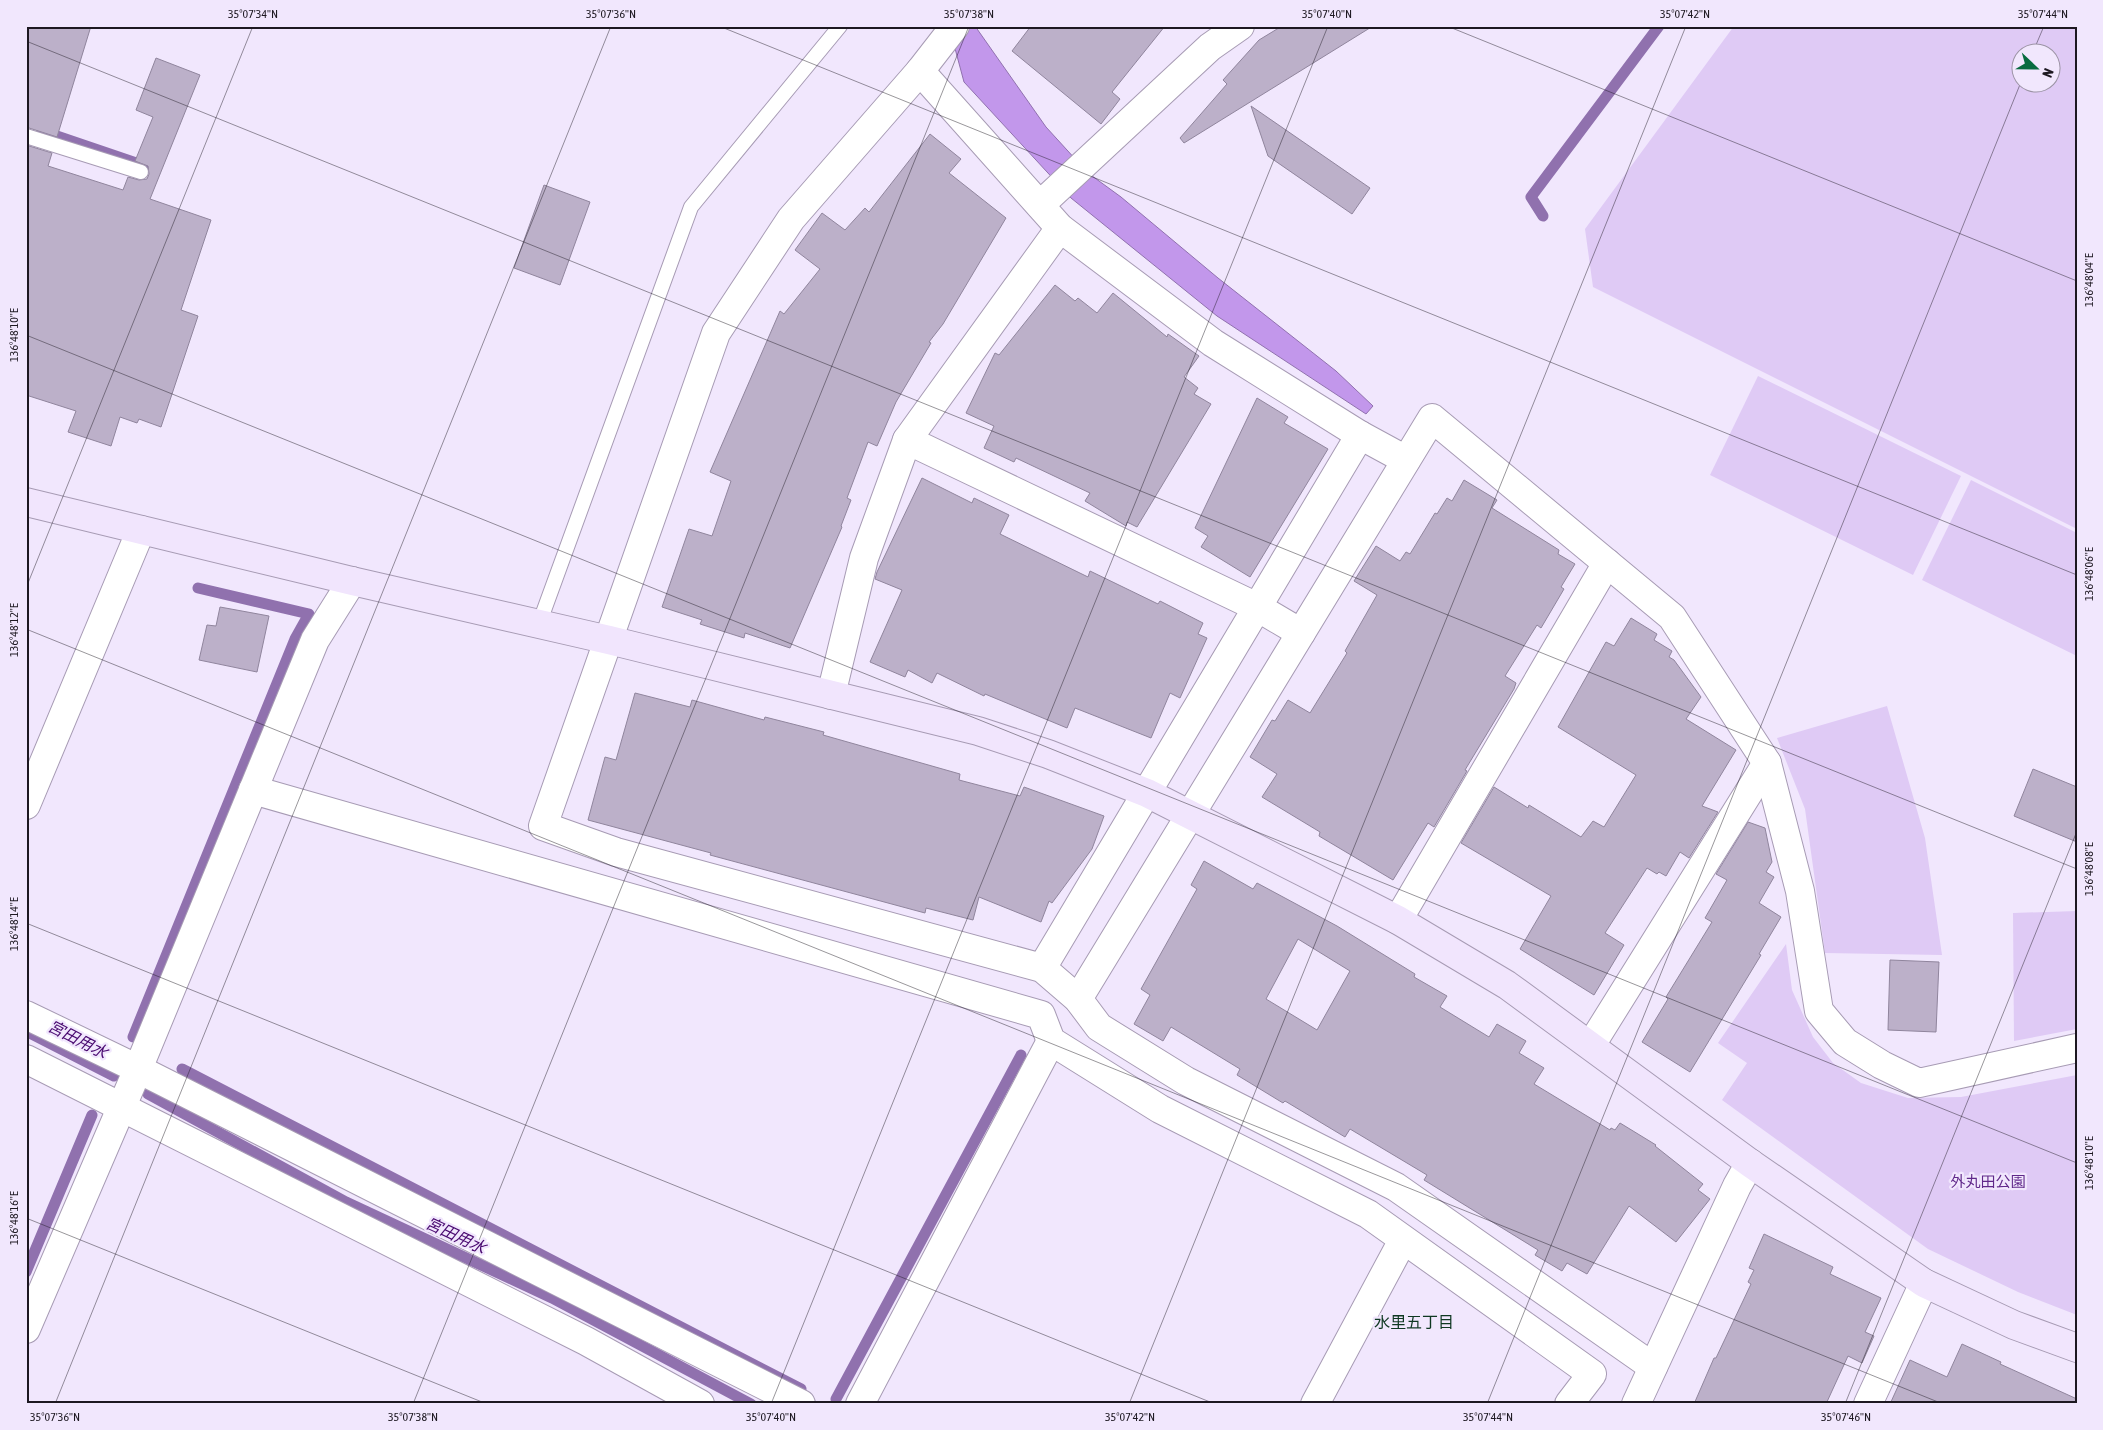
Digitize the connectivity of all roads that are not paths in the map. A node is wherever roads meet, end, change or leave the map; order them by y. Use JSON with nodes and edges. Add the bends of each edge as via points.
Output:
{"nodes":[{"id":1,"x":840,"y":26,"type":"edge"},
{"id":2,"x":955,"y":26,"type":"edge"},
{"id":3,"x":1240,"y":26,"type":"edge"},
{"id":4,"x":927,"y":63,"type":"junction"},
{"id":5,"x":26,"y":136,"type":"edge"},
{"id":6,"x":141,"y":172,"type":"dead end"},
{"id":7,"x":1046,"y":199,"type":"junction"},
{"id":8,"x":1060,"y":228,"type":"junction"},
{"id":9,"x":1360,"y":435,"type":"junction"},
{"id":10,"x":907,"y":440,"type":"junction"},
{"id":11,"x":1406,"y":460,"type":"junction"},
{"id":12,"x":26,"y":502,"type":"edge"},
{"id":13,"x":141,"y":530,"type":"junction"},
{"id":14,"x":1607,"y":563,"type":"junction"},
{"id":15,"x":352,"y":581,"type":"junction"},
{"id":16,"x":1257,"y":607,"type":"junction"},
{"id":17,"x":539,"y":624,"type":"junction"},
{"id":18,"x":1301,"y":633,"type":"junction"},
{"id":19,"x":609,"y":640,"type":"junction"},
{"id":20,"x":831,"y":695,"type":"junction"},
{"id":21,"x":1767,"y":763,"type":"junction"},
{"id":22,"x":253,"y":790,"type":"junction"},
{"id":23,"x":1147,"y":793,"type":"junction"},
{"id":24,"x":26,"y":806,"type":"edge"},
{"id":25,"x":1190,"y":815,"type":"junction"},
{"id":26,"x":1398,"y":920,"type":"junction"},
{"id":27,"x":1042,"y":968,"type":"junction"},
{"id":28,"x":1078,"y":999,"type":"junction"},
{"id":29,"x":26,"y":1014,"type":"edge"},
{"id":30,"x":1051,"y":1041,"type":"junction"},
{"id":31,"x":1591,"y":1045,"type":"junction"},
{"id":32,"x":2077,"y":1048,"type":"edge"},
{"id":33,"x":26,"y":1058,"type":"edge"},
{"id":34,"x":138,"y":1069,"type":"junction"},
{"id":35,"x":122,"y":1107,"type":"junction"},
{"id":36,"x":1750,"y":1162,"type":"junction"},
{"id":37,"x":1403,"y":1240,"type":"junction"},
{"id":38,"x":1924,"y":1283,"type":"junction"},
{"id":39,"x":26,"y":1329,"type":"edge"},
{"id":40,"x":2077,"y":1348,"type":"edge"},
{"id":41,"x":1653,"y":1367,"type":"junction"},
{"id":42,"x":700,"y":1404,"type":"edge"},
{"id":43,"x":801,"y":1404,"type":"edge"},
{"id":44,"x":860,"y":1404,"type":"edge"},
{"id":45,"x":1315,"y":1404,"type":"edge"},
{"id":46,"x":1569,"y":1404,"type":"edge"},
{"id":47,"x":1636,"y":1404,"type":"edge"},
{"id":48,"x":1868,"y":1404,"type":"edge"}],
"edges":[{"from":1,"to":17,"type":"lane","via":[[691,207]]},
{"from":2,"to":4,"type":"street"},
{"from":3,"to":7,"type":"street","via":[[1210,47]]},
{"from":4,"to":7,"type":"street"},
{"from":4,"to":19,"type":"street","via":[[791,220],[716,333]]},
{"from":5,"to":6,"type":"lane"},
{"from":7,"to":8,"type":"street"},
{"from":8,"to":9,"type":"street","via":[[1213,343]]},
{"from":8,"to":10,"type":"street"},
{"from":9,"to":11,"type":"street"},
{"from":9,"to":16,"type":"street"},
{"from":10,"to":16,"type":"street"},
{"from":10,"to":20,"type":"street","via":[[864,558]]},
{"from":11,"to":14,"type":"street","via":[[1432,418]]},
{"from":11,"to":18,"type":"street"},
{"from":12,"to":13,"type":"street"},
{"from":13,"to":15,"type":"street"},
{"from":13,"to":24,"type":"street"},
{"from":14,"to":21,"type":"street","via":[[1672,617]]},
{"from":14,"to":26,"type":"street"},
{"from":15,"to":17,"type":"street"},
{"from":15,"to":22,"type":"street","via":[[315,640]]},
{"from":16,"to":18,"type":"street"},
{"from":16,"to":23,"type":"street"},
{"from":17,"to":19,"type":"street"},
{"from":18,"to":25,"type":"street"},
{"from":19,"to":20,"type":"street"},
{"from":19,"to":27,"type":"street","via":[[544,826],[616,852]]},
{"from":20,"to":23,"type":"street","via":[[978,731],[1048,754]]},
{"from":21,"to":31,"type":"street"},
{"from":21,"to":32,"type":"street","via":[[1800,891],[1820,1011],[1845,1042],[1919,1083]]},
{"from":22,"to":30,"type":"street","via":[[1042,1015]]},
{"from":22,"to":34,"type":"street"},
{"from":23,"to":25,"type":"street"},
{"from":23,"to":27,"type":"street"},
{"from":25,"to":26,"type":"street"},
{"from":25,"to":28,"type":"street"},
{"from":26,"to":31,"type":"street","via":[[1507,985]]},
{"from":27,"to":28,"type":"street"},
{"from":28,"to":41,"type":"street","via":[[1099,1027],[1186,1081],[1396,1187]]},
{"from":29,"to":34,"type":"street"},
{"from":30,"to":37,"type":"street","via":[[1160,1109],[1368,1214]]},
{"from":30,"to":44,"type":"street"},
{"from":31,"to":36,"type":"street"},
{"from":33,"to":35,"type":"street"},
{"from":34,"to":35,"type":"street"},
{"from":34,"to":43,"type":"street"},
{"from":35,"to":39,"type":"street"},
{"from":35,"to":42,"type":"street","via":[[586,1341]]},
{"from":36,"to":38,"type":"street"},
{"from":36,"to":41,"type":"street"},
{"from":37,"to":45,"type":"street"},
{"from":37,"to":46,"type":"street","via":[[1592,1374]]},
{"from":38,"to":40,"type":"street","via":[[2014,1325]]},
{"from":38,"to":48,"type":"street"},
{"from":41,"to":47,"type":"street"}]}
